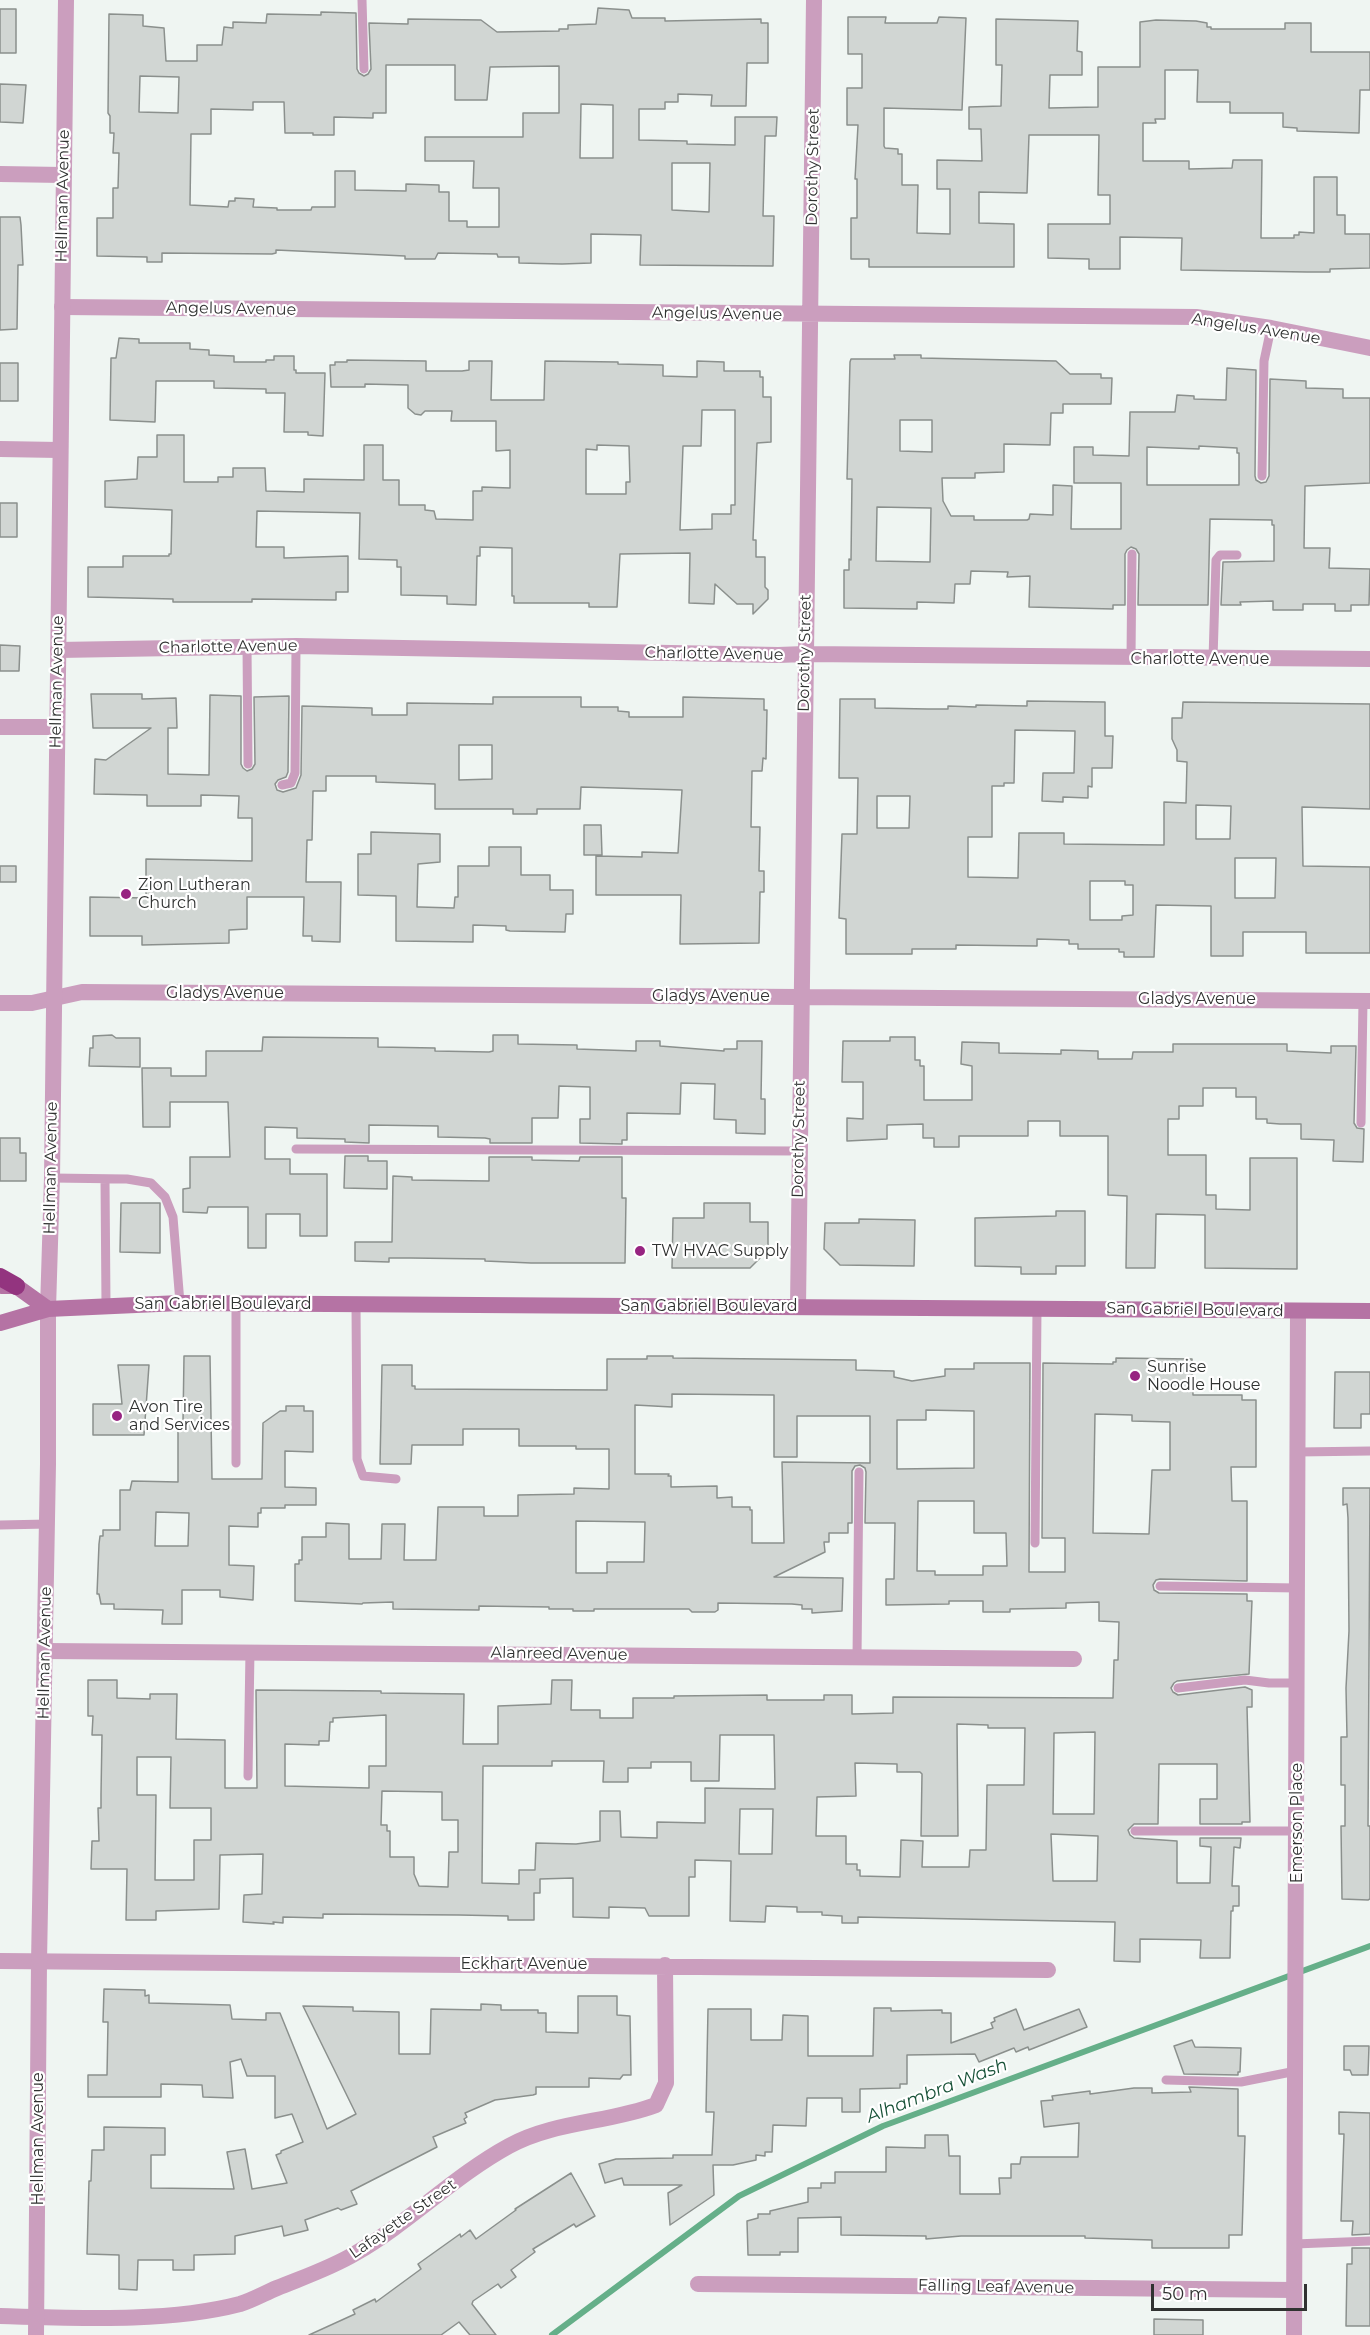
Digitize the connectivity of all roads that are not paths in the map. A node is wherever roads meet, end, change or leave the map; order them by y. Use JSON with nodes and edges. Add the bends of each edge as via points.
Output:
{"nodes":[{"id":1,"x":66,"y":0,"type":"edge"},
{"id":2,"x":362,"y":0,"type":"edge"},
{"id":3,"x":814,"y":0,"type":"edge"},
{"id":4,"x":364,"y":69,"type":"dead end"},
{"id":5,"x":0,"y":174,"type":"edge"},
{"id":6,"x":63,"y":175,"type":"junction"},
{"id":7,"x":62,"y":307,"type":"junction"},
{"id":8,"x":811,"y":315,"type":"junction"},
{"id":9,"x":1271,"y":328,"type":"junction"},
{"id":10,"x":1370,"y":348,"type":"edge"},
{"id":11,"x":0,"y":449,"type":"edge"},
{"id":12,"x":59,"y":450,"type":"junction"},
{"id":13,"x":1262,"y":476,"type":"dead end"},
{"id":14,"x":1132,"y":554,"type":"dead end"},
{"id":15,"x":1237,"y":555,"type":"dead end"},
{"id":16,"x":247,"y":646,"type":"junction"},
{"id":17,"x":296,"y":646,"type":"junction"},
{"id":18,"x":58,"y":650,"type":"junction"},
{"id":19,"x":805,"y":654,"type":"junction"},
{"id":20,"x":1131,"y":658,"type":"junction"},
{"id":21,"x":1213,"y":659,"type":"junction"},
{"id":22,"x":1370,"y":659,"type":"edge"},
{"id":23,"x":0,"y":726,"type":"edge"},
{"id":24,"x":56,"y":727,"type":"junction"},
{"id":25,"x":248,"y":764,"type":"dead end"},
{"id":26,"x":282,"y":785,"type":"dead end"},
{"id":27,"x":801,"y":996,"type":"junction"},
{"id":28,"x":53,"y":997,"type":"junction"},
{"id":29,"x":1366,"y":1001,"type":"edge"},
{"id":30,"x":0,"y":1003,"type":"edge"},
{"id":31,"x":1361,"y":1123,"type":"dead end"},
{"id":32,"x":296,"y":1149,"type":"dead end"},
{"id":33,"x":799,"y":1151,"type":"junction"},
{"id":34,"x":52,"y":1178,"type":"junction"},
{"id":35,"x":105,"y":1179,"type":"junction"},
{"id":36,"x":5,"y":1283,"type":"edge"},
{"id":37,"x":180,"y":1303,"type":"junction"},
{"id":38,"x":236,"y":1304,"type":"junction"},
{"id":39,"x":356,"y":1304,"type":"junction"},
{"id":40,"x":106,"y":1305,"type":"junction"},
{"id":41,"x":798,"y":1306,"type":"junction"},
{"id":42,"x":1037,"y":1308,"type":"junction"},
{"id":43,"x":48,"y":1309,"type":"junction"},
{"id":44,"x":1298,"y":1311,"type":"junction"},
{"id":45,"x":1370,"y":1311,"type":"edge"},
{"id":46,"x":0,"y":1323,"type":"edge"},
{"id":47,"x":1370,"y":1451,"type":"edge"},
{"id":48,"x":1298,"y":1452,"type":"junction"},
{"id":49,"x":237,"y":1463,"type":"dead end"},
{"id":50,"x":859,"y":1472,"type":"dead end"},
{"id":51,"x":396,"y":1479,"type":"dead end"},
{"id":52,"x":48,"y":1524,"type":"junction"},
{"id":53,"x":0,"y":1525,"type":"edge"},
{"id":54,"x":1035,"y":1543,"type":"dead end"},
{"id":55,"x":1160,"y":1586,"type":"dead end"},
{"id":56,"x":1298,"y":1588,"type":"junction"},
{"id":57,"x":45,"y":1651,"type":"junction"},
{"id":58,"x":250,"y":1651,"type":"junction"},
{"id":59,"x":857,"y":1657,"type":"junction"},
{"id":60,"x":1074,"y":1659,"type":"dead end"},
{"id":61,"x":1297,"y":1683,"type":"junction"},
{"id":62,"x":1178,"y":1688,"type":"dead end"},
{"id":63,"x":248,"y":1776,"type":"dead end"},
{"id":64,"x":1135,"y":1831,"type":"dead end"},
{"id":65,"x":1297,"y":1831,"type":"junction"},
{"id":66,"x":0,"y":1961,"type":"edge"},
{"id":67,"x":39,"y":1962,"type":"junction"},
{"id":68,"x":665,"y":1965,"type":"junction"},
{"id":69,"x":1048,"y":1970,"type":"dead end"},
{"id":70,"x":1296,"y":2071,"type":"junction"},
{"id":71,"x":1166,"y":2080,"type":"dead end"},
{"id":72,"x":1370,"y":2241,"type":"edge"},
{"id":73,"x":1295,"y":2244,"type":"junction"},
{"id":74,"x":698,"y":2284,"type":"dead end"},
{"id":75,"x":1294,"y":2290,"type":"junction"},
{"id":76,"x":0,"y":2316,"type":"edge"},
{"id":77,"x":36,"y":2317,"type":"junction"},
{"id":78,"x":36,"y":2335,"type":"edge"},
{"id":79,"x":1294,"y":2335,"type":"edge"}],
"edges":[{"from":1,"to":6,"type":"street","name":"Hellman Avenue"},
{"from":2,"to":4,"type":"lane"},
{"from":3,"to":8,"type":"street","name":"Dorothy Street"},
{"from":5,"to":6,"type":"street"},
{"from":6,"to":7,"type":"street","name":"Hellman Avenue"},
{"from":7,"to":8,"type":"street","name":"Angelus Avenue"},
{"from":7,"to":12,"type":"street","name":"Hellman Avenue"},
{"from":8,"to":9,"type":"street","name":"Angelus Avenue","via":[[1196,317]]},
{"from":8,"to":19,"type":"street","name":"Dorothy Street"},
{"from":9,"to":10,"type":"street","name":"Angelus Avenue"},
{"from":9,"to":13,"type":"lane","via":[[1264,361]]},
{"from":11,"to":12,"type":"street"},
{"from":12,"to":18,"type":"street","name":"Hellman Avenue"},
{"from":14,"to":20,"type":"lane"},
{"from":15,"to":21,"type":"lane","via":[[1220,555],[1216,560]]},
{"from":16,"to":17,"type":"street","name":"Charlotte Avenue"},
{"from":16,"to":18,"type":"street","name":"Charlotte Avenue"},
{"from":16,"to":25,"type":"lane"},
{"from":17,"to":19,"type":"street","name":"Charlotte Avenue"},
{"from":17,"to":26,"type":"lane","via":[[295,773],[291,783]]},
{"from":18,"to":24,"type":"street","name":"Hellman Avenue"},
{"from":19,"to":20,"type":"street","name":"Charlotte Avenue"},
{"from":19,"to":27,"type":"street","name":"Dorothy Street"},
{"from":20,"to":21,"type":"street","name":"Charlotte Avenue"},
{"from":21,"to":22,"type":"street","name":"Charlotte Avenue"},
{"from":23,"to":24,"type":"street"},
{"from":24,"to":28,"type":"street","name":"Hellman Avenue"},
{"from":27,"to":28,"type":"street","name":"Gladys Avenue","via":[[82,992]]},
{"from":27,"to":29,"type":"street","name":"Gladys Avenue"},
{"from":27,"to":33,"type":"street","name":"Dorothy Street"},
{"from":28,"to":30,"type":"street","name":"Gladys Avenue","via":[[32,1003]]},
{"from":28,"to":34,"type":"street","name":"Hellman Avenue"},
{"from":29,"to":31,"type":"lane"},
{"from":32,"to":33,"type":"lane"},
{"from":33,"to":41,"type":"street","name":"Dorothy Street"},
{"from":34,"to":35,"type":"lane"},
{"from":34,"to":43,"type":"street","name":"Hellman Avenue"},
{"from":35,"to":37,"type":"lane","via":[[152,1183],[165,1197],[173,1217]]},
{"from":35,"to":40,"type":"lane"},
{"from":36,"to":43,"type":"main road"},
{"from":37,"to":38,"type":"main road","name":"San Gabriel Boulevard"},
{"from":37,"to":40,"type":"main road","name":"San Gabriel Boulevard"},
{"from":38,"to":39,"type":"main road","name":"San Gabriel Boulevard"},
{"from":38,"to":49,"type":"lane"},
{"from":39,"to":41,"type":"main road","name":"San Gabriel Boulevard"},
{"from":39,"to":51,"type":"lane","via":[[357,1459],[363,1476]]},
{"from":40,"to":43,"type":"main road","name":"San Gabriel Boulevard"},
{"from":41,"to":42,"type":"main road","name":"San Gabriel Boulevard"},
{"from":42,"to":44,"type":"main road","name":"San Gabriel Boulevard"},
{"from":42,"to":54,"type":"lane"},
{"from":43,"to":46,"type":"main road","name":"San Gabriel Boulevard"},
{"from":43,"to":52,"type":"street","name":"Hellman Avenue"},
{"from":44,"to":45,"type":"main road","name":"San Gabriel Boulevard"},
{"from":44,"to":48,"type":"street","name":"Emerson Place"},
{"from":47,"to":48,"type":"lane"},
{"from":48,"to":56,"type":"street","name":"Emerson Place"},
{"from":50,"to":59,"type":"lane"},
{"from":52,"to":53,"type":"lane"},
{"from":52,"to":57,"type":"street","name":"Hellman Avenue"},
{"from":55,"to":56,"type":"lane"},
{"from":56,"to":61,"type":"street","name":"Emerson Place"},
{"from":57,"to":58,"type":"street","name":"Alanreed Avenue"},
{"from":57,"to":67,"type":"street","name":"Hellman Avenue"},
{"from":58,"to":59,"type":"street","name":"Alanreed Avenue"},
{"from":58,"to":63,"type":"lane"},
{"from":59,"to":60,"type":"street","name":"Alanreed Avenue"},
{"from":61,"to":62,"type":"lane","via":[[1245,1680]]},
{"from":61,"to":65,"type":"street","name":"Emerson Place"},
{"from":64,"to":65,"type":"lane"},
{"from":65,"to":70,"type":"street","name":"Emerson Place"},
{"from":66,"to":67,"type":"street","name":"Eckhart Avenue"},
{"from":67,"to":68,"type":"street","name":"Eckhart Avenue"},
{"from":67,"to":77,"type":"street","name":"Hellman Avenue"},
{"from":68,"to":69,"type":"street","name":"Eckhart Avenue"},
{"from":68,"to":77,"type":"street","name":"Lafayette Street","via":[[666,2083],[656,2105],[632,2114],[544,2131],[508,2146],[355,2254],[242,2303],[152,2316]]},
{"from":70,"to":71,"type":"lane","via":[[1241,2082]]},
{"from":70,"to":73,"type":"street","name":"Emerson Place"},
{"from":72,"to":73,"type":"lane"},
{"from":73,"to":75,"type":"street","name":"Emerson Place"},
{"from":74,"to":75,"type":"street","name":"Falling Leaf Avenue"},
{"from":75,"to":79,"type":"street","name":"Emerson Place"},
{"from":76,"to":77,"type":"street","name":"Lafayette Street"},
{"from":77,"to":78,"type":"street","name":"Hellman Avenue"}]}
